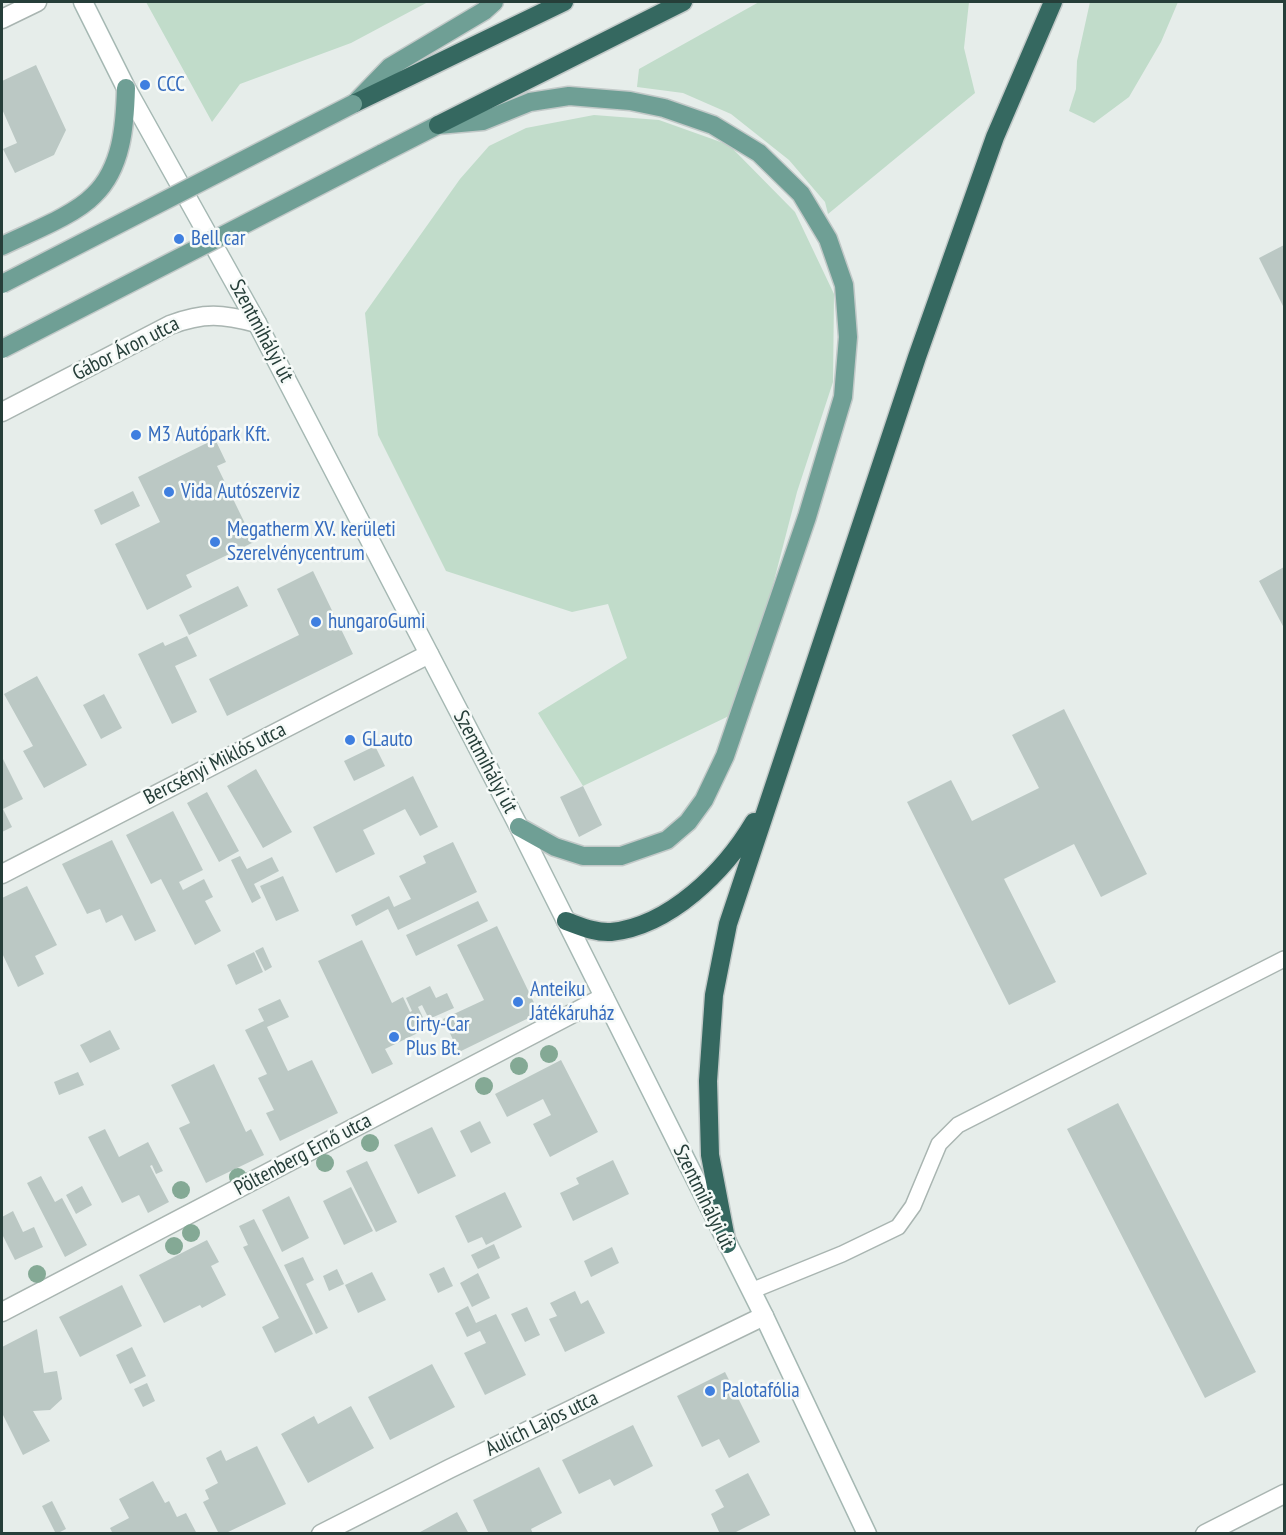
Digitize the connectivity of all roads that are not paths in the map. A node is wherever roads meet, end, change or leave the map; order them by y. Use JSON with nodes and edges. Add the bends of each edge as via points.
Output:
{"nodes":[{"id":1,"x":37,"y":2,"type":"edge"},
{"id":2,"x":83,"y":2,"type":"edge"},
{"id":3,"x":494,"y":2,"type":"edge"},
{"id":4,"x":564,"y":2,"type":"edge"},
{"id":5,"x":683,"y":2,"type":"edge"},
{"id":6,"x":1053,"y":2,"type":"edge"},
{"id":7,"x":2,"y":19,"type":"edge"},
{"id":8,"x":126,"y":88,"type":"junction"},
{"id":9,"x":353,"y":104,"type":"junction"},
{"id":10,"x":438,"y":125,"type":"junction"},
{"id":11,"x":2,"y":246,"type":"edge"},
{"id":12,"x":2,"y":284,"type":"edge"},
{"id":13,"x":257,"y":322,"type":"junction"},
{"id":14,"x":2,"y":349,"type":"edge"},
{"id":15,"x":2,"y":412,"type":"edge"},
{"id":16,"x":429,"y":654,"type":"junction"},
{"id":17,"x":771,"y":792,"type":"junction"},
{"id":18,"x":519,"y":827,"type":"junction"},
{"id":19,"x":2,"y":874,"type":"edge"},
{"id":20,"x":566,"y":921,"type":"junction"},
{"id":21,"x":1284,"y":959,"type":"edge"},
{"id":22,"x":604,"y":997,"type":"junction"},
{"id":23,"x":727,"y":1244,"type":"junction"},
{"id":24,"x":751,"y":1291,"type":"junction"},
{"id":25,"x":2,"y":1312,"type":"edge"},
{"id":26,"x":764,"y":1316,"type":"junction"},
{"id":27,"x":1284,"y":1494,"type":"edge"},
{"id":28,"x":321,"y":1533,"type":"edge"},
{"id":29,"x":867,"y":1533,"type":"edge"},
{"id":30,"x":1205,"y":1533,"type":"edge"}],
"edges":[{"from":1,"to":7,"type":"street"},
{"from":2,"to":8,"type":"street","name":"Szentmihályi út"},
{"from":3,"to":9,"type":"main road","via":[[390,68]]},
{"from":4,"to":9,"type":"highway"},
{"from":5,"to":10,"type":"highway"},
{"from":6,"to":17,"type":"highway","via":[[994,137]]},
{"from":8,"to":11,"type":"main road","via":[[125,124],[119,148],[110,173],[94,196]]},
{"from":8,"to":13,"type":"street","name":"Szentmihályi út"},
{"from":9,"to":12,"type":"main road","bridge":true},
{"from":10,"to":14,"type":"main road","bridge":true},
{"from":10,"to":18,"type":"main road","via":[[483,122],[530,102],[569,96],[630,100],[713,125],[759,153],[801,194],[828,239],[844,285],[848,337],[843,397],[807,517],[729,745],[704,800],[688,822],[667,840],[621,856],[583,856]]},
{"from":13,"to":15,"type":"street","name":"Gábor Áron utca","via":[[226,314],[188,318]]},
{"from":13,"to":16,"type":"street","name":"Szentmihályi út"},
{"from":16,"to":18,"type":"street","name":"Szentmihályi út"},
{"from":16,"to":19,"type":"street","name":"Bercsényi Miklós utca"},
{"from":17,"to":20,"type":"highway","via":[[743,841],[701,888],[674,907],[640,926],[609,932]]},
{"from":17,"to":23,"type":"highway","via":[[728,924],[714,995],[708,1081],[710,1155]]},
{"from":18,"to":20,"type":"street","name":"Szentmihályi út"},
{"from":20,"to":22,"type":"street","name":"Szentmihályi út"},
{"from":21,"to":24,"type":"lane","via":[[958,1125],[939,1144],[913,1206],[898,1227]]},
{"from":22,"to":23,"type":"street","name":"Szentmihályi út"},
{"from":22,"to":25,"type":"street","name":"Pöltenberg Ernő utca"},
{"from":23,"to":24,"type":"street","name":"Szentmihályi út"},
{"from":24,"to":26,"type":"street","name":"Szentmihályi út"},
{"from":26,"to":28,"type":"street","name":"Aulich Lajos utca"},
{"from":26,"to":29,"type":"street","name":"Szentmihályi út"},
{"from":27,"to":30,"type":"street"}]}
